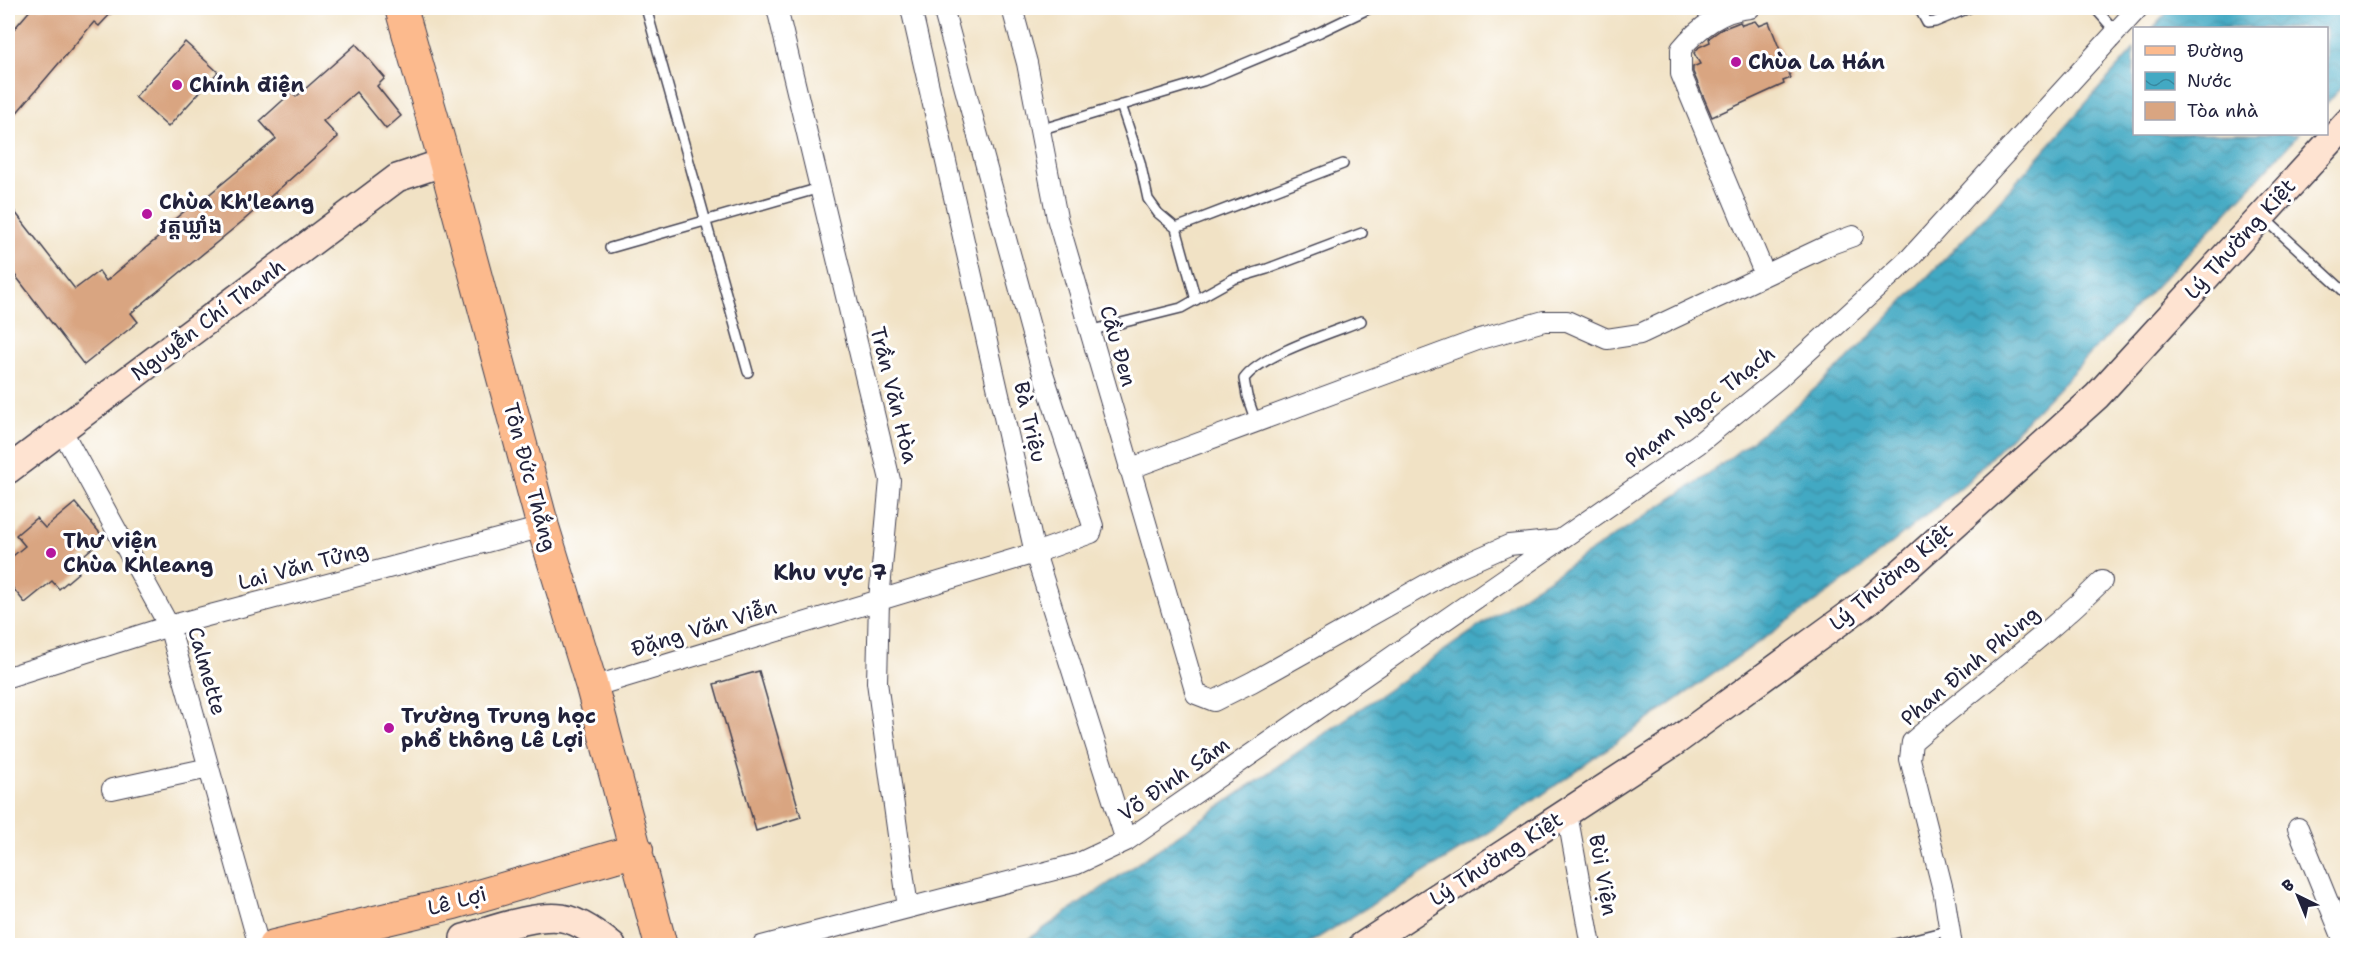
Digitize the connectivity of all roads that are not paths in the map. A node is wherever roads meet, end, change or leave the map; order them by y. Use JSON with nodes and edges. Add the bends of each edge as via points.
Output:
{"nodes":[{"id":1,"x":400,"y":8,"type":"edge"},
{"id":2,"x":646,"y":8,"type":"edge"},
{"id":3,"x":777,"y":8,"type":"edge"},
{"id":4,"x":911,"y":8,"type":"edge"},
{"id":5,"x":943,"y":8,"type":"edge"},
{"id":6,"x":1012,"y":8,"type":"edge"},
{"id":7,"x":1370,"y":8,"type":"edge"},
{"id":8,"x":1919,"y":8,"type":"edge"},
{"id":9,"x":1969,"y":8,"type":"edge"},
{"id":10,"x":2095,"y":8,"type":"edge"},
{"id":11,"x":2138,"y":8,"type":"edge"},
{"id":12,"x":1739,"y":9,"type":"edge"},
{"id":13,"x":2116,"y":32,"type":"junction"},
{"id":14,"x":1121,"y":105,"type":"junction"},
{"id":15,"x":2348,"y":122,"type":"edge"},
{"id":16,"x":1039,"y":130,"type":"junction"},
{"id":17,"x":445,"y":162,"type":"junction"},
{"id":18,"x":1344,"y":164,"type":"dead end"},
{"id":19,"x":820,"y":188,"type":"junction"},
{"id":20,"x":2262,"y":216,"type":"junction"},
{"id":21,"x":705,"y":221,"type":"junction"},
{"id":22,"x":1176,"y":228,"type":"junction"},
{"id":23,"x":1362,"y":232,"type":"dead end"},
{"id":24,"x":1853,"y":236,"type":"dead end"},
{"id":25,"x":610,"y":248,"type":"dead end"},
{"id":26,"x":1765,"y":275,"type":"junction"},
{"id":27,"x":2348,"y":295,"type":"edge"},
{"id":28,"x":1196,"y":300,"type":"junction"},
{"id":29,"x":1361,"y":321,"type":"dead end"},
{"id":30,"x":1089,"y":331,"type":"junction"},
{"id":31,"x":748,"y":372,"type":"dead end"},
{"id":32,"x":1256,"y":422,"type":"junction"},
{"id":33,"x":61,"y":429,"type":"junction"},
{"id":34,"x":1129,"y":469,"type":"junction"},
{"id":35,"x":8,"y":470,"type":"edge"},
{"id":36,"x":543,"y":526,"type":"junction"},
{"id":37,"x":1560,"y":540,"type":"junction"},
{"id":38,"x":1035,"y":553,"type":"junction"},
{"id":39,"x":2102,"y":581,"type":"dead end"},
{"id":40,"x":879,"y":600,"type":"junction"},
{"id":41,"x":170,"y":626,"type":"junction"},
{"id":42,"x":8,"y":677,"type":"edge"},
{"id":43,"x":592,"y":687,"type":"junction"},
{"id":44,"x":1196,"y":694,"type":"joint"},
{"id":45,"x":209,"y":768,"type":"junction"},
{"id":46,"x":111,"y":789,"type":"dead end"},
{"id":47,"x":1567,"y":813,"type":"junction"},
{"id":48,"x":2298,"y":828,"type":"dead end"},
{"id":49,"x":1126,"y":841,"type":"junction"},
{"id":50,"x":638,"y":850,"type":"junction"},
{"id":51,"x":454,"y":903,"type":"junction"},
{"id":52,"x":908,"y":908,"type":"junction"},
{"id":53,"x":1951,"y":938,"type":"edge"},
{"id":54,"x":465,"y":942,"type":"edge"},
{"id":55,"x":259,"y":945,"type":"edge"},
{"id":56,"x":274,"y":945,"type":"edge"},
{"id":57,"x":612,"y":945,"type":"edge"},
{"id":58,"x":661,"y":945,"type":"edge"},
{"id":59,"x":762,"y":945,"type":"edge"},
{"id":60,"x":1362,"y":945,"type":"edge"},
{"id":61,"x":1591,"y":945,"type":"edge"},
{"id":62,"x":1887,"y":945,"type":"edge"},
{"id":63,"x":2346,"y":945,"type":"edge"}],
"edges":[{"from":1,"to":17,"type":"main road","name":"Tôn Đức Thắng"},
{"from":2,"to":21,"type":"lane"},
{"from":3,"to":19,"type":"street","name":"Trần Văn Hòa"},
{"from":4,"to":38,"type":"street","name":"Bà Triệu"},
{"from":5,"to":38,"type":"street","name":"Đặng Văn Viễn","via":[[1041,367],[1093,526],[1083,538]]},
{"from":6,"to":16,"type":"street","name":"Cầu Đen"},
{"from":7,"to":14,"type":"lane","via":[[1203,81]]},
{"from":8,"to":9,"type":"lane","via":[[1928,23]]},
{"from":10,"to":13,"type":"lane"},
{"from":11,"to":13,"type":"street","name":"Phạm Ngọc Thạch"},
{"from":12,"to":26,"type":"street","via":[[1693,34],[1681,49],[1681,74]]},
{"from":13,"to":37,"type":"street","name":"Phạm Ngọc Thạch","via":[[1911,257],[1779,378],[1698,444]]},
{"from":14,"to":16,"type":"lane"},
{"from":14,"to":22,"type":"lane","via":[[1148,199]]},
{"from":15,"to":20,"type":"street","name":"Lý Thường Kiệt"},
{"from":16,"to":30,"type":"street","name":"Cầu Đen","via":[[1057,218]]},
{"from":17,"to":33,"type":"street","name":"Nguyễn Chí Thanh","via":[[397,178]]},
{"from":17,"to":36,"type":"main road","name":"Tôn Đức Thắng"},
{"from":18,"to":22,"type":"lane"},
{"from":19,"to":21,"type":"lane"},
{"from":19,"to":40,"type":"street","name":"Trần Văn Hòa","via":[[890,480]]},
{"from":20,"to":27,"type":"lane"},
{"from":20,"to":47,"type":"street","name":"Lý Thường Kiệt","via":[[2097,396],[1875,596],[1672,744]]},
{"from":21,"to":25,"type":"lane"},
{"from":21,"to":31,"type":"lane"},
{"from":22,"to":28,"type":"lane"},
{"from":23,"to":28,"type":"lane","via":[[1233,279]]},
{"from":24,"to":26,"type":"street"},
{"from":26,"to":32,"type":"street","via":[[1640,334],[1607,339],[1567,321],[1544,321],[1480,339]]},
{"from":28,"to":30,"type":"lane","via":[[1181,308]]},
{"from":29,"to":32,"type":"lane","via":[[1262,361],[1248,374],[1244,379]]},
{"from":30,"to":34,"type":"street","name":"Cầu Đen"},
{"from":32,"to":34,"type":"street"},
{"from":33,"to":35,"type":"street","name":"Nguyễn Chí Thanh"},
{"from":33,"to":41,"type":"street","name":"Calmette"},
{"from":34,"to":44,"type":"street","name":"Cầu Đen"},
{"from":36,"to":41,"type":"street","name":"Lai Văn Tửng"},
{"from":36,"to":43,"type":"main road","name":"Tôn Đức Thắng"},
{"from":37,"to":44,"type":"street","name":"Phạm Ngọc Thạch","via":[[1509,545],[1452,570],[1214,701]]},
{"from":37,"to":49,"type":"street","name":"Võ Đình Sâm"},
{"from":38,"to":40,"type":"street","name":"Đặng Văn Viễn"},
{"from":38,"to":49,"type":"street","name":"Bà Triệu"},
{"from":39,"to":53,"type":"street","name":"Phan Đình Phùng","via":[[2028,649],[1972,690],[1912,742],[1910,759],[1944,894]]},
{"from":40,"to":43,"type":"street","name":"Đặng Văn Viễn"},
{"from":40,"to":52,"type":"street","name":"Trần Văn Hòa","via":[[877,682]]},
{"from":41,"to":42,"type":"street","name":"Lai Văn Tửng"},
{"from":41,"to":45,"type":"street","name":"Calmette"},
{"from":43,"to":50,"type":"main road","name":"Tôn Đức Thắng"},
{"from":45,"to":46,"type":"street"},
{"from":45,"to":55,"type":"street","name":"Calmette"},
{"from":47,"to":60,"type":"street","name":"Lý Thường Kiệt"},
{"from":47,"to":61,"type":"street","name":"Bùi Viện"},
{"from":48,"to":63,"type":"street"},
{"from":49,"to":52,"type":"street","name":"Võ Đình Sâm","via":[[1077,864]]},
{"from":50,"to":51,"type":"main road","name":"Lê Lợi"},
{"from":50,"to":58,"type":"main road","name":"Tôn Đức Thắng"},
{"from":51,"to":54,"type":"street"},
{"from":51,"to":56,"type":"main road","name":"Lê Lợi"},
{"from":52,"to":59,"type":"street","name":"Võ Đình Sâm"},
{"from":53,"to":62,"type":"lane"},
{"from":54,"to":57,"type":"street","via":[[540,919],[563,918]]}]}
